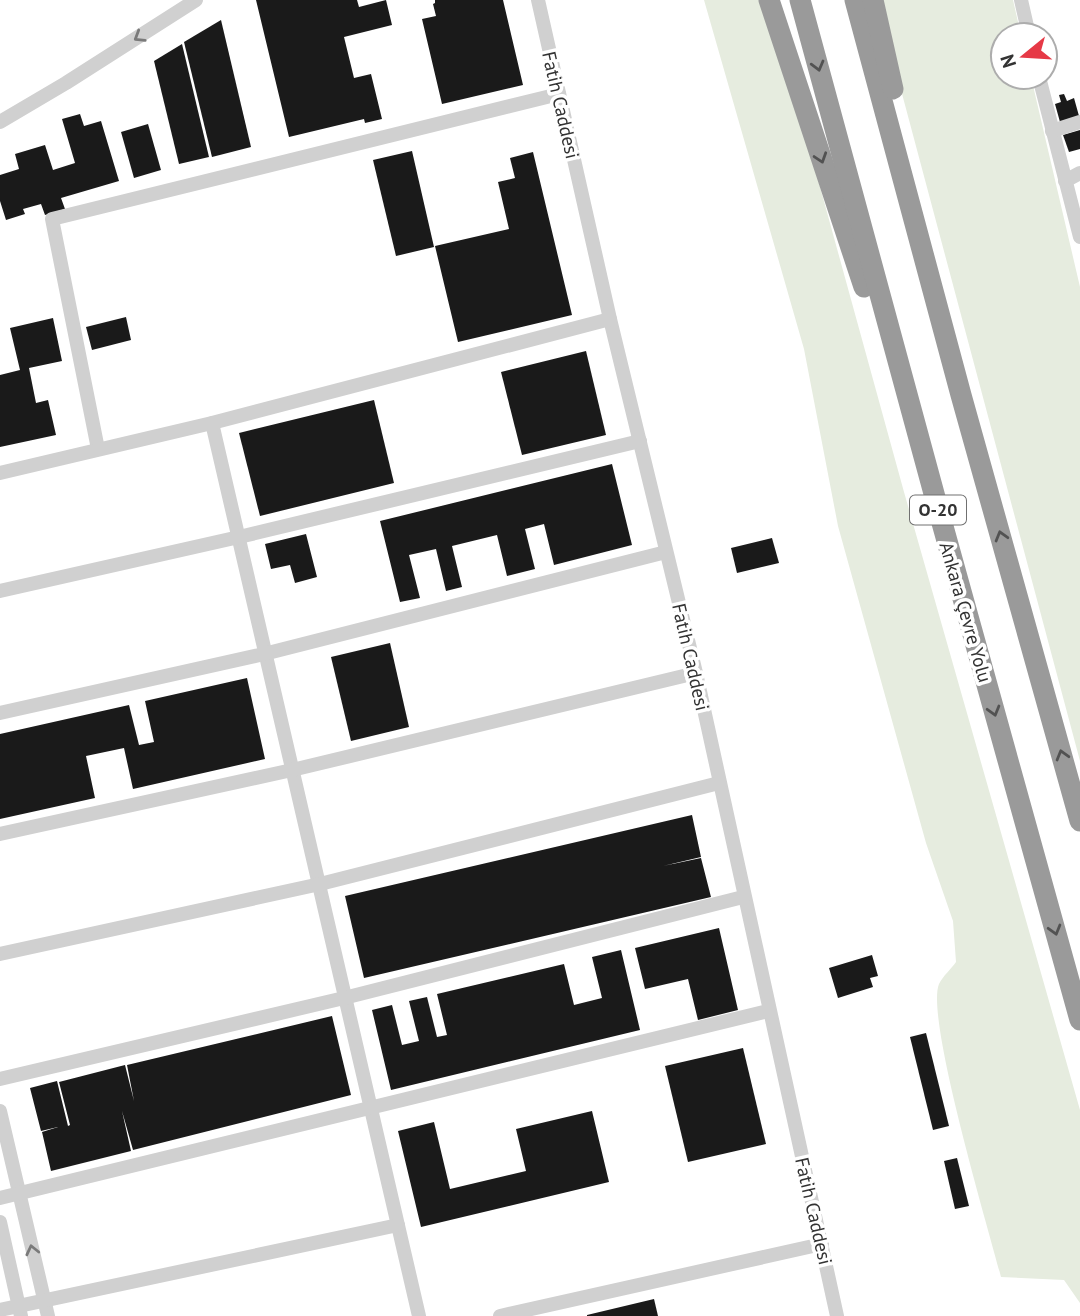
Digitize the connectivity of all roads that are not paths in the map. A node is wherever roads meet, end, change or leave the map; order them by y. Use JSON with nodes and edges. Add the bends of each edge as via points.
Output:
{"nodes":[{"id":1,"x":196,"y":0,"type":"edge"},
{"id":2,"x":538,"y":0,"type":"edge"},
{"id":3,"x":769,"y":0,"type":"edge"},
{"id":4,"x":800,"y":0,"type":"edge"},
{"id":5,"x":855,"y":0,"type":"edge"},
{"id":6,"x":873,"y":0,"type":"edge"},
{"id":7,"x":1021,"y":0,"type":"edge"},
{"id":8,"x":1026,"y":21,"type":"edge"},
{"id":9,"x":1042,"y":91,"type":"edge"},
{"id":10,"x":559,"y":94,"type":"junction"},
{"id":11,"x":0,"y":122,"type":"edge"},
{"id":12,"x":1080,"y":122,"type":"edge"},
{"id":13,"x":1052,"y":131,"type":"junction"},
{"id":14,"x":1080,"y":173,"type":"edge"},
{"id":15,"x":1065,"y":181,"type":"junction"},
{"id":16,"x":1080,"y":237,"type":"edge"},
{"id":17,"x":610,"y":319,"type":"junction"},
{"id":18,"x":961,"y":395,"type":"junction"},
{"id":19,"x":212,"y":423,"type":"junction"},
{"id":20,"x":640,"y":441,"type":"junction"},
{"id":21,"x":98,"y":449,"type":"junction"},
{"id":22,"x":0,"y":472,"type":"edge"},
{"id":23,"x":939,"y":512,"type":"junction"},
{"id":24,"x":239,"y":537,"type":"junction"},
{"id":25,"x":666,"y":552,"type":"junction"},
{"id":26,"x":0,"y":591,"type":"edge"},
{"id":27,"x":264,"y":654,"type":"junction"},
{"id":28,"x":696,"y":673,"type":"junction"},
{"id":29,"x":0,"y":713,"type":"edge"},
{"id":30,"x":292,"y":770,"type":"junction"},
{"id":31,"x":719,"y":783,"type":"junction"},
{"id":32,"x":1080,"y":821,"type":"edge"},
{"id":33,"x":0,"y":834,"type":"edge"},
{"id":34,"x":320,"y":884,"type":"junction"},
{"id":35,"x":743,"y":897,"type":"junction"},
{"id":36,"x":0,"y":954,"type":"edge"},
{"id":37,"x":344,"y":998,"type":"junction"},
{"id":38,"x":768,"y":1010,"type":"junction"},
{"id":39,"x":1080,"y":1020,"type":"edge"},
{"id":40,"x":0,"y":1079,"type":"edge"},
{"id":41,"x":371,"y":1108,"type":"junction"},
{"id":42,"x":0,"y":1111,"type":"edge"},
{"id":43,"x":19,"y":1193,"type":"junction"},
{"id":44,"x":0,"y":1198,"type":"edge"},
{"id":45,"x":0,"y":1222,"type":"edge"},
{"id":46,"x":398,"y":1225,"type":"junction"},
{"id":47,"x":822,"y":1244,"type":"junction"},
{"id":48,"x":44,"y":1300,"type":"junction"},
{"id":49,"x":0,"y":1310,"type":"edge"},
{"id":50,"x":20,"y":1311,"type":"edge"},
{"id":51,"x":47,"y":1316,"type":"edge"},
{"id":52,"x":419,"y":1316,"type":"edge"},
{"id":53,"x":500,"y":1316,"type":"edge"},
{"id":54,"x":837,"y":1316,"type":"edge"}],
"edges":[{"from":1,"to":11,"type":"street","one_way":true},
{"from":2,"to":10,"type":"street","name":"Fatih Caddesi"},
{"from":3,"to":23,"type":"highway","one_way":true},
{"from":4,"to":23,"type":"highway","name":"Ankara Çevre Yolu","number":"O-20","one_way":true},
{"from":5,"to":18,"type":"highway","number":"O-20"},
{"from":6,"to":18,"type":"highway"},
{"from":7,"to":8,"type":"street"},
{"from":9,"to":13,"type":"street"},
{"from":10,"to":17,"type":"street","name":"Fatih Caddesi"},
{"from":10,"to":21,"type":"street","via":[[52,219]]},
{"from":12,"to":13,"type":"street"},
{"from":13,"to":15,"type":"street"},
{"from":14,"to":15,"type":"street"},
{"from":15,"to":16,"type":"street"},
{"from":17,"to":19,"type":"street"},
{"from":17,"to":20,"type":"street","name":"Fatih Caddesi"},
{"from":32,"to":18,"type":"highway","number":"O-20","one_way":true},
{"from":19,"to":21,"type":"street"},
{"from":19,"to":24,"type":"street"},
{"from":20,"to":24,"type":"street"},
{"from":20,"to":25,"type":"street","name":"Fatih Caddesi"},
{"from":21,"to":22,"type":"street"},
{"from":23,"to":39,"type":"highway","name":"Ankara Çevre Yolu","number":"O-20","one_way":true},
{"from":24,"to":26,"type":"street"},
{"from":24,"to":27,"type":"street"},
{"from":25,"to":27,"type":"street"},
{"from":25,"to":28,"type":"street","name":"Fatih Caddesi"},
{"from":27,"to":29,"type":"street"},
{"from":27,"to":30,"type":"street"},
{"from":28,"to":30,"type":"street"},
{"from":28,"to":31,"type":"street","name":"Fatih Caddesi"},
{"from":30,"to":33,"type":"street"},
{"from":30,"to":34,"type":"street"},
{"from":31,"to":34,"type":"street"},
{"from":31,"to":35,"type":"street","name":"Fatih Caddesi"},
{"from":34,"to":36,"type":"street"},
{"from":34,"to":37,"type":"street"},
{"from":35,"to":37,"type":"street"},
{"from":35,"to":38,"type":"street","name":"Fatih Caddesi"},
{"from":37,"to":40,"type":"street"},
{"from":37,"to":41,"type":"street"},
{"from":38,"to":41,"type":"street"},
{"from":38,"to":47,"type":"street","name":"Fatih Caddesi"},
{"from":41,"to":43,"type":"street"},
{"from":41,"to":46,"type":"street"},
{"from":42,"to":43,"type":"street"},
{"from":43,"to":44,"type":"street"},
{"from":48,"to":43,"type":"street","one_way":true},
{"from":45,"to":50,"type":"street"},
{"from":46,"to":48,"type":"street"},
{"from":46,"to":52,"type":"street"},
{"from":47,"to":53,"type":"street"},
{"from":47,"to":54,"type":"street","name":"Fatih Caddesi"},
{"from":48,"to":50,"type":"street"},
{"from":48,"to":51,"type":"street"},
{"from":49,"to":50,"type":"street"}]}
